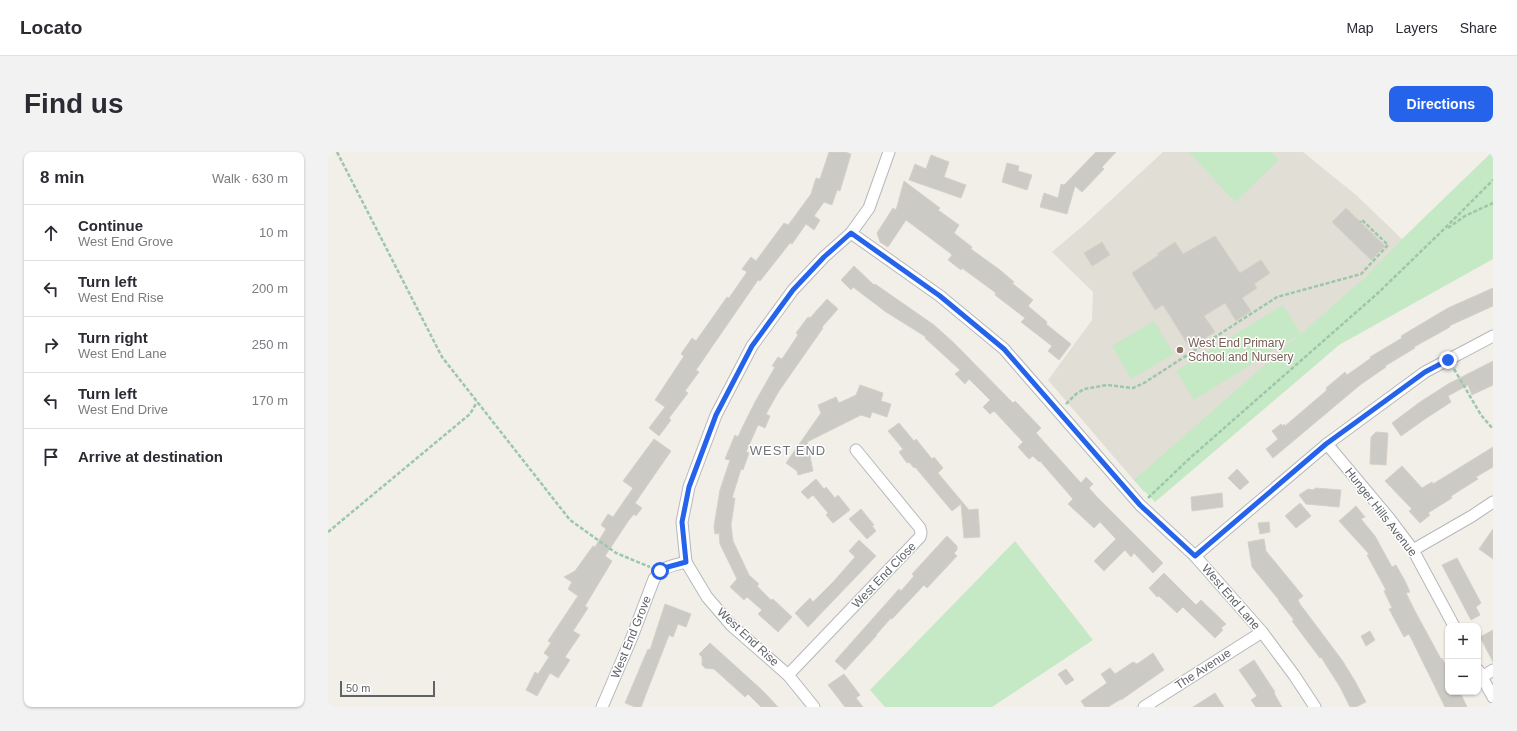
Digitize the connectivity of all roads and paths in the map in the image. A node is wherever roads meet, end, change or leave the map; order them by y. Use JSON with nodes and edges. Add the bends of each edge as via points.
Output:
{"nodes":[{"id":1,"x":337,"y":152,"type":"edge"},
{"id":2,"x":888,"y":152,"type":"edge"},
{"id":3,"x":1493,"y":180,"type":"edge"},
{"id":4,"x":1493,"y":204,"type":"edge"},
{"id":5,"x":1360,"y":222,"type":"dead end"},
{"id":6,"x":1441,"y":232,"type":"junction"},
{"id":7,"x":851,"y":233,"type":"junction"},
{"id":8,"x":1493,"y":336,"type":"edge"},
{"id":9,"x":1448,"y":360,"type":"junction"},
{"id":10,"x":477,"y":402,"type":"junction"},
{"id":11,"x":1059,"y":412,"type":"junction"},
{"id":12,"x":1493,"y":429,"type":"edge"},
{"id":13,"x":1326,"y":444,"type":"junction"},
{"id":14,"x":856,"y":450,"type":"dead end"},
{"id":15,"x":1493,"y":502,"type":"edge"},
{"id":16,"x":1140,"y":505,"type":"junction"},
{"id":17,"x":328,"y":532,"type":"edge"},
{"id":18,"x":1413,"y":550,"type":"junction"},
{"id":19,"x":1195,"y":556,"type":"junction"},
{"id":20,"x":686,"y":562,"type":"junction"},
{"id":21,"x":660,"y":571,"type":"junction"},
{"id":22,"x":1452,"y":623,"type":"edge"},
{"id":23,"x":1262,"y":632,"type":"junction"},
{"id":24,"x":1493,"y":670,"type":"edge"},
{"id":25,"x":1481,"y":673,"type":"edge"},
{"id":26,"x":788,"y":675,"type":"junction"},
{"id":27,"x":1481,"y":675,"type":"edge"},
{"id":28,"x":1493,"y":697,"type":"edge"},
{"id":29,"x":602,"y":707,"type":"edge"},
{"id":30,"x":814,"y":707,"type":"edge"},
{"id":31,"x":1144,"y":707,"type":"edge"},
{"id":32,"x":1315,"y":707,"type":"edge"}],
"edges":[{"from":1,"to":10,"type":"path","via":[[442,357]]},
{"from":2,"to":7,"type":"street","via":[[869,208]]},
{"from":3,"to":6,"type":"path"},
{"from":4,"to":6,"type":"path","via":[[1465,216]]},
{"from":5,"to":11,"type":"path","via":[[1362,220],[1388,245],[1361,274],[1277,297],[1144,383],[1133,388],[1107,385],[1084,389]]},
{"from":6,"to":16,"type":"path","via":[[1378,293]]},
{"from":7,"to":11,"type":"street","name":"West End Lane","via":[[940,296],[1004,349]]},
{"from":7,"to":20,"type":"street","name":"West End Rise","via":[[793,290],[752,346],[716,415],[689,487],[682,522]]},
{"from":8,"to":9,"type":"street"},
{"from":9,"to":12,"type":"path","via":[[1481,415]]},
{"from":9,"to":13,"type":"street","via":[[1425,372]]},
{"from":10,"to":17,"type":"path","via":[[470,414]]},
{"from":10,"to":21,"type":"path","via":[[570,520],[616,553]]},
{"from":11,"to":16,"type":"street","name":"West End Lane"},
{"from":13,"to":18,"type":"street","name":"Hunger Hills Avenue"},
{"from":13,"to":19,"type":"street"},
{"from":14,"to":26,"type":"street","name":"West End Close","via":[[920,528],[920,537]]},
{"from":15,"to":18,"type":"street"},
{"from":16,"to":19,"type":"street","name":"West End Lane"},
{"from":18,"to":22,"type":"street","name":"Hunger Hills Avenue"},
{"from":19,"to":23,"type":"street","name":"West End Lane"},
{"from":20,"to":21,"type":"street"},
{"from":20,"to":26,"type":"street","name":"West End Rise","via":[[706,597],[731,625]]},
{"from":21,"to":29,"type":"street","name":"West End Grove","via":[[654,578]]},
{"from":23,"to":31,"type":"street","name":"The Avenue"},
{"from":23,"to":32,"type":"street","name":"West End Lane"},
{"from":24,"to":25,"type":"street"},
{"from":26,"to":30,"type":"street","name":"West End Rise"},
{"from":27,"to":28,"type":"street"}]}
